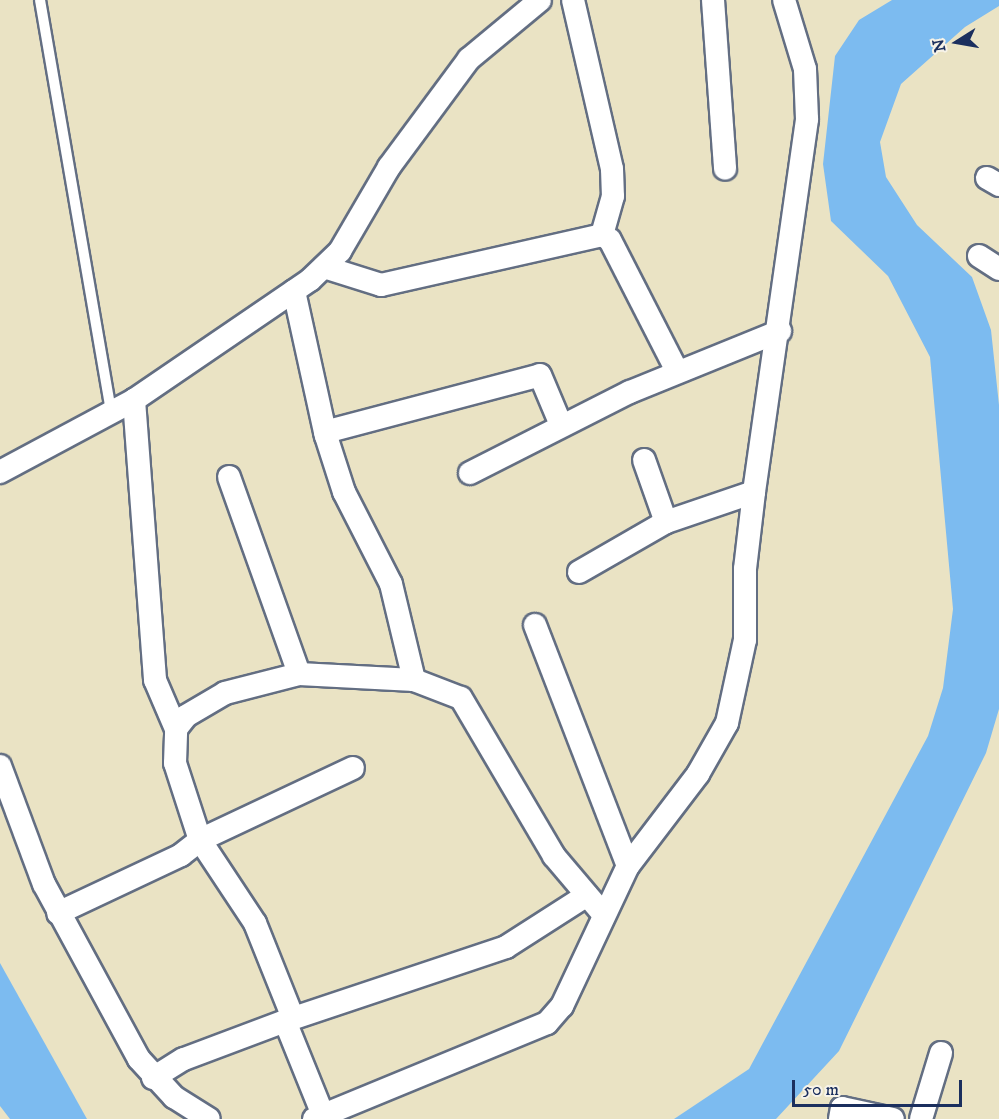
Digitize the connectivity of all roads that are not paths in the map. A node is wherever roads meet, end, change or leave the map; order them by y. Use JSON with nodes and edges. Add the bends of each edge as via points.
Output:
{"nodes":[{"id":1,"x":40,"y":0,"type":"edge"},
{"id":2,"x":540,"y":0,"type":"edge"},
{"id":3,"x":573,"y":0,"type":"edge"},
{"id":4,"x":713,"y":0,"type":"edge"},
{"id":5,"x":784,"y":0,"type":"edge"},
{"id":6,"x":725,"y":169,"type":"dead end"},
{"id":7,"x":602,"y":235,"type":"junction"},
{"id":8,"x":979,"y":256,"type":"dead end"},
{"id":9,"x":324,"y":267,"type":"junction"},
{"id":10,"x":999,"y":269,"type":"edge"},
{"id":11,"x":294,"y":291,"type":"junction"},
{"id":12,"x":780,"y":331,"type":"junction"},
{"id":13,"x":677,"y":371,"type":"junction"},
{"id":14,"x":134,"y":400,"type":"junction"},
{"id":15,"x":111,"y":413,"type":"junction"},
{"id":16,"x":561,"y":425,"type":"junction"},
{"id":17,"x":326,"y":432,"type":"junction"},
{"id":18,"x":644,"y":460,"type":"dead end"},
{"id":19,"x":0,"y":472,"type":"edge"},
{"id":20,"x":470,"y":473,"type":"dead end"},
{"id":21,"x":230,"y":477,"type":"dead end"},
{"id":22,"x":754,"y":492,"type":"junction"},
{"id":23,"x":666,"y":522,"type":"junction"},
{"id":24,"x":579,"y":572,"type":"dead end"},
{"id":25,"x":535,"y":625,"type":"dead end"},
{"id":26,"x":299,"y":674,"type":"junction"},
{"id":27,"x":414,"y":680,"type":"junction"},
{"id":28,"x":176,"y":729,"type":"junction"},
{"id":29,"x":0,"y":766,"type":"edge"},
{"id":30,"x":353,"y":768,"type":"dead end"},
{"id":31,"x":200,"y":840,"type":"junction"},
{"id":32,"x":628,"y":866,"type":"junction"},
{"id":33,"x":587,"y":895,"type":"junction"},
{"id":34,"x":58,"y":913,"type":"junction"},
{"id":35,"x":604,"y":915,"type":"junction"},
{"id":36,"x":289,"y":1020,"type":"junction"},
{"id":37,"x":941,"y":1053,"type":"dead end"},
{"id":38,"x":153,"y":1078,"type":"junction"},
{"id":39,"x":318,"y":1117,"type":"edge"},
{"id":40,"x":209,"y":1119,"type":"edge"},
{"id":41,"x":840,"y":1119,"type":"edge"},
{"id":42,"x":893,"y":1119,"type":"edge"},
{"id":43,"x":921,"y":1119,"type":"edge"}],
"edges":[{"from":1,"to":15,"type":"lane"},
{"from":2,"to":9,"type":"street","via":[[469,59],[389,167],[340,251]]},
{"from":3,"to":7,"type":"street","via":[[612,169],[613,196]]},
{"from":4,"to":6,"type":"street"},
{"from":5,"to":12,"type":"street","via":[[809,93]]},
{"from":7,"to":9,"type":"street","via":[[381,285]]},
{"from":7,"to":13,"type":"street","via":[[610,240]]},
{"from":8,"to":10,"type":"street"},
{"from":9,"to":11,"type":"street"},
{"from":11,"to":14,"type":"street"},
{"from":11,"to":17,"type":"street"},
{"from":12,"to":13,"type":"street"},
{"from":12,"to":22,"type":"street"},
{"from":13,"to":16,"type":"street"},
{"from":14,"to":15,"type":"street"},
{"from":14,"to":28,"type":"street","via":[[155,680]]},
{"from":15,"to":19,"type":"street"},
{"from":16,"to":17,"type":"street","via":[[540,375]]},
{"from":16,"to":20,"type":"street"},
{"from":17,"to":27,"type":"street","via":[[344,492],[391,584]]},
{"from":18,"to":23,"type":"street"},
{"from":21,"to":26,"type":"street"},
{"from":22,"to":23,"type":"street"},
{"from":22,"to":32,"type":"street","via":[[745,569],[745,640],[727,723],[698,774]]},
{"from":23,"to":24,"type":"street"},
{"from":25,"to":32,"type":"street"},
{"from":26,"to":27,"type":"street"},
{"from":26,"to":28,"type":"street","via":[[225,693],[186,716]]},
{"from":27,"to":33,"type":"street","via":[[460,698],[554,856]]},
{"from":28,"to":31,"type":"street","via":[[174,763]]},
{"from":29,"to":34,"type":"street"},
{"from":30,"to":31,"type":"street"},
{"from":31,"to":34,"type":"street","via":[[181,855]]},
{"from":31,"to":36,"type":"street","via":[[255,923]]},
{"from":32,"to":35,"type":"street"},
{"from":33,"to":35,"type":"street"},
{"from":33,"to":36,"type":"street","via":[[506,947]]},
{"from":34,"to":38,"type":"street"},
{"from":35,"to":39,"type":"street","via":[[562,1006],[547,1023]]},
{"from":36,"to":38,"type":"street","via":[[184,1059]]},
{"from":36,"to":39,"type":"street"},
{"from":37,"to":43,"type":"street"},
{"from":38,"to":40,"type":"street"},
{"from":41,"to":42,"type":"street","via":[[842,1108]]}]}
